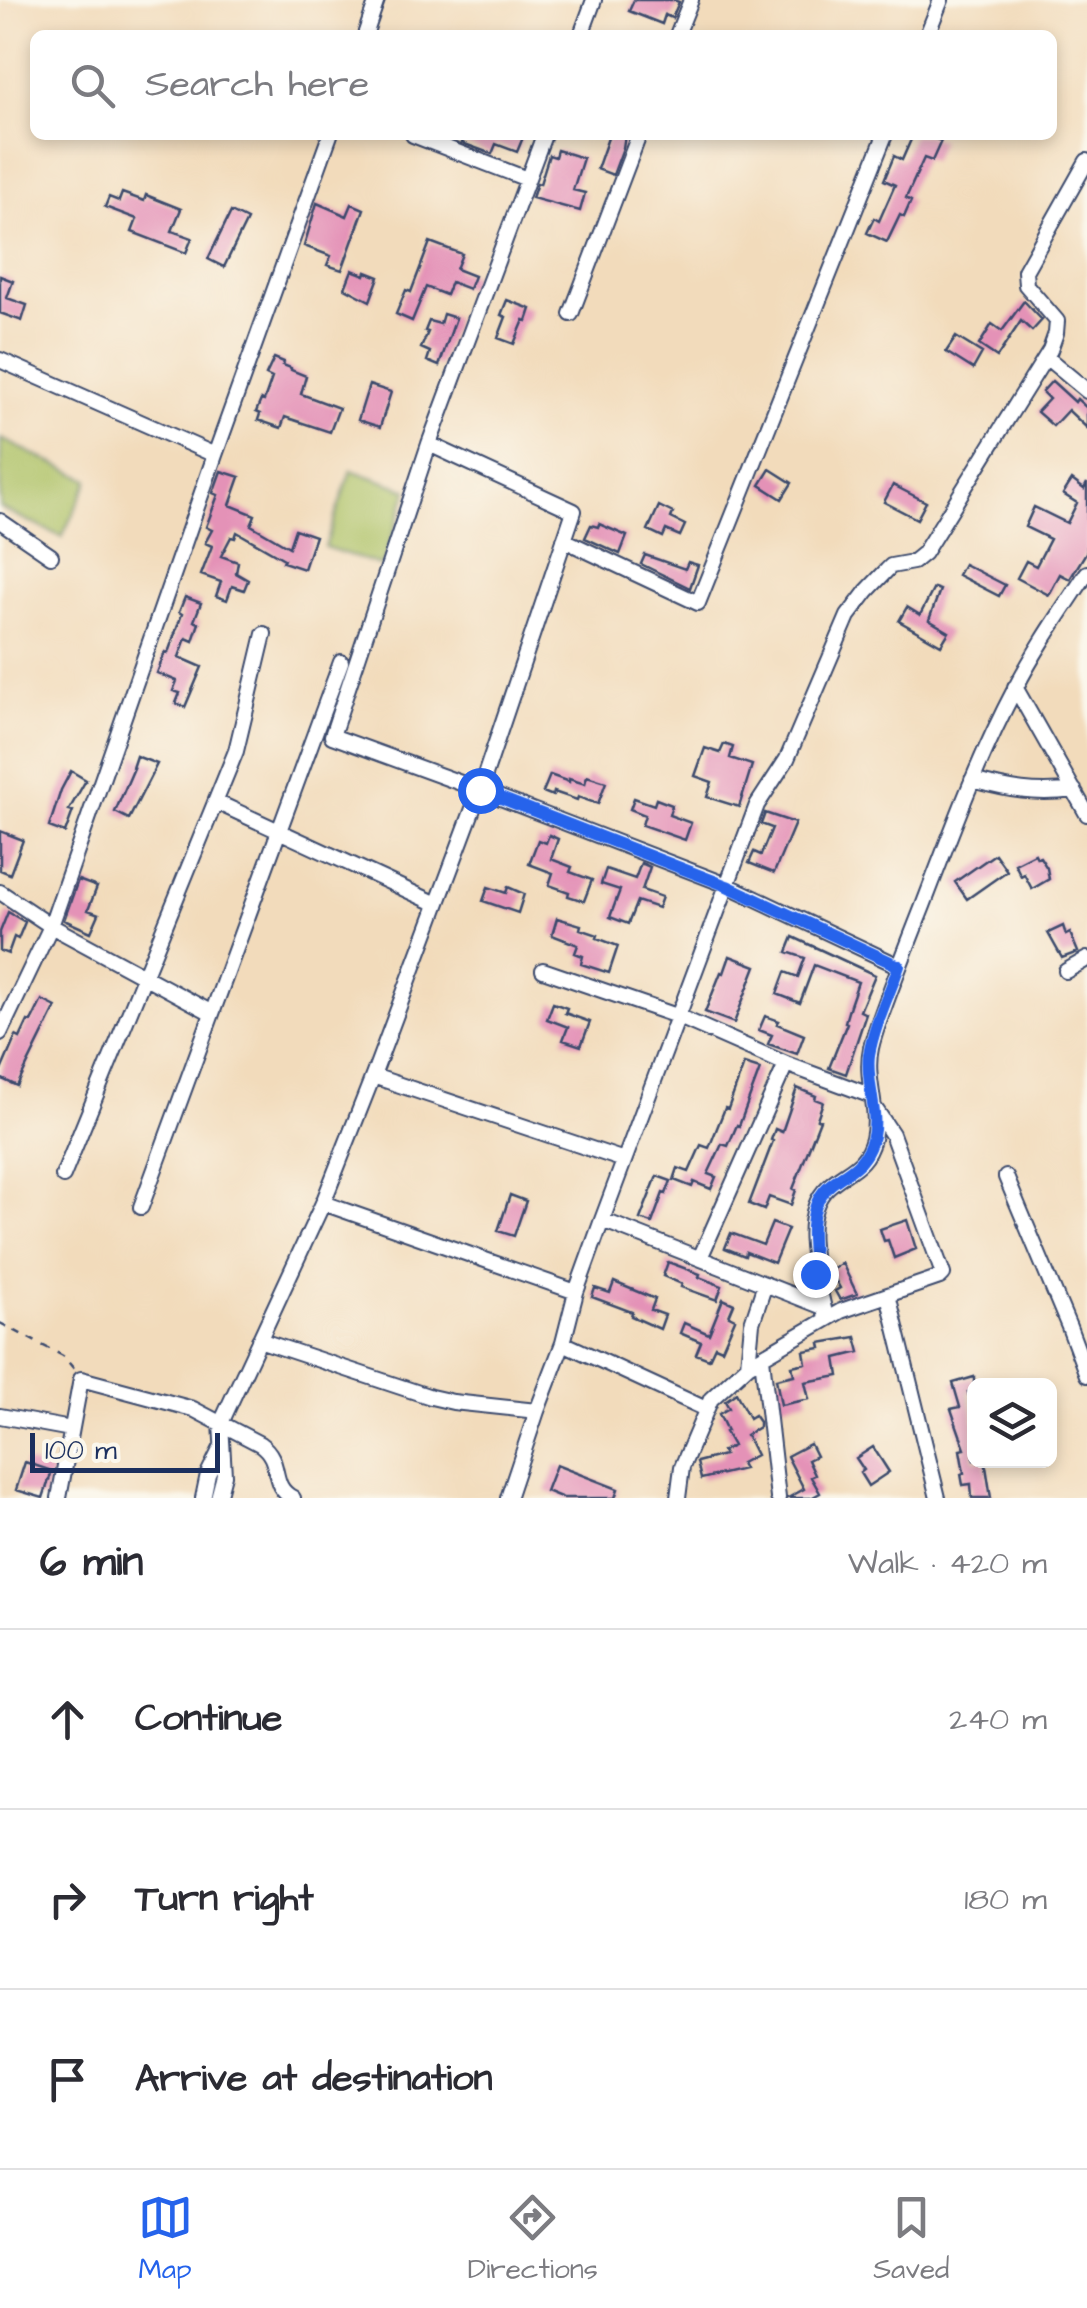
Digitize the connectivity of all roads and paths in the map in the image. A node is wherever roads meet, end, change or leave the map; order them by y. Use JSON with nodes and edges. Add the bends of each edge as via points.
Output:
{"nodes":[{"id":1,"x":377,"y":0,"type":"edge"},
{"id":2,"x":594,"y":0,"type":"edge"},
{"id":3,"x":690,"y":0,"type":"edge"},
{"id":4,"x":941,"y":0,"type":"edge"},
{"id":5,"x":367,"y":30,"type":"edge"},
{"id":6,"x":583,"y":30,"type":"edge"},
{"id":7,"x":679,"y":30,"type":"edge"},
{"id":8,"x":928,"y":30,"type":"edge"},
{"id":9,"x":328,"y":140,"type":"edge"},
{"id":10,"x":425,"y":140,"type":"edge"},
{"id":11,"x":542,"y":140,"type":"edge"},
{"id":12,"x":637,"y":140,"type":"edge"},
{"id":13,"x":883,"y":140,"type":"edge"},
{"id":14,"x":1087,"y":161,"type":"edge"},
{"id":15,"x":528,"y":178,"type":"junction"},
{"id":16,"x":571,"y":314,"type":"dead end"},
{"id":17,"x":1046,"y":358,"type":"junction"},
{"id":18,"x":0,"y":360,"type":"edge"},
{"id":19,"x":1087,"y":390,"type":"edge"},
{"id":20,"x":429,"y":444,"type":"junction"},
{"id":21,"x":215,"y":454,"type":"junction"},
{"id":22,"x":0,"y":521,"type":"edge"},
{"id":23,"x":564,"y":540,"type":"junction"},
{"id":24,"x":51,"y":556,"type":"dead end"},
{"id":25,"x":1087,"y":573,"type":"edge"},
{"id":26,"x":264,"y":634,"type":"dead end"},
{"id":27,"x":341,"y":662,"type":"dead end"},
{"id":28,"x":1015,"y":688,"type":"junction"},
{"id":29,"x":972,"y":780,"type":"junction"},
{"id":30,"x":480,"y":790,"type":"junction"},
{"id":31,"x":1082,"y":801,"type":"edge"},
{"id":32,"x":216,"y":802,"type":"junction"},
{"id":33,"x":279,"y":830,"type":"junction"},
{"id":34,"x":727,"y":886,"type":"junction"},
{"id":35,"x":0,"y":892,"type":"edge"},
{"id":36,"x":437,"y":904,"type":"junction"},
{"id":37,"x":51,"y":926,"type":"junction"},
{"id":38,"x":1087,"y":959,"type":"edge"},
{"id":39,"x":899,"y":966,"type":"junction"},
{"id":40,"x":543,"y":970,"type":"dead end"},
{"id":41,"x":1066,"y":971,"type":"dead end"},
{"id":42,"x":145,"y":976,"type":"junction"},
{"id":43,"x":212,"y":1012,"type":"junction"},
{"id":44,"x":677,"y":1016,"type":"junction"},
{"id":45,"x":0,"y":1032,"type":"edge"},
{"id":46,"x":786,"y":1064,"type":"junction"},
{"id":47,"x":372,"y":1076,"type":"junction"},
{"id":48,"x":873,"y":1101,"type":"junction"},
{"id":49,"x":624,"y":1160,"type":"junction"},
{"id":50,"x":62,"y":1176,"type":"dead end"},
{"id":51,"x":1006,"y":1177,"type":"dead end"},
{"id":52,"x":323,"y":1203,"type":"junction"},
{"id":53,"x":141,"y":1207,"type":"dead end"},
{"id":54,"x":602,"y":1220,"type":"junction"},
{"id":55,"x":700,"y":1258,"type":"junction"},
{"id":56,"x":765,"y":1284,"type":"junction"},
{"id":57,"x":576,"y":1292,"type":"junction"},
{"id":58,"x":888,"y":1295,"type":"junction"},
{"id":59,"x":824,"y":1313,"type":"junction"},
{"id":60,"x":0,"y":1324,"type":"edge"},
{"id":61,"x":259,"y":1340,"type":"junction"},
{"id":62,"x":563,"y":1343,"type":"junction"},
{"id":63,"x":755,"y":1361,"type":"junction"},
{"id":64,"x":1087,"y":1376,"type":"edge"},
{"id":65,"x":82,"y":1379,"type":"junction"},
{"id":66,"x":706,"y":1409,"type":"junction"},
{"id":67,"x":537,"y":1412,"type":"junction"},
{"id":68,"x":0,"y":1416,"type":"edge"},
{"id":69,"x":221,"y":1423,"type":"junction"},
{"id":70,"x":71,"y":1429,"type":"junction"},
{"id":71,"x":222,"y":1446,"type":"junction"},
{"id":72,"x":58,"y":1498,"type":"edge"},
{"id":73,"x":203,"y":1498,"type":"edge"},
{"id":74,"x":218,"y":1498,"type":"edge"},
{"id":75,"x":293,"y":1498,"type":"edge"},
{"id":76,"x":508,"y":1498,"type":"edge"},
{"id":77,"x":678,"y":1498,"type":"edge"},
{"id":78,"x":778,"y":1498,"type":"edge"},
{"id":79,"x":938,"y":1498,"type":"edge"}],
"edges":[{"from":1,"to":5,"type":"street"},
{"from":2,"to":6,"type":"street"},
{"from":3,"to":7,"type":"street"},
{"from":4,"to":8,"type":"street"},
{"from":9,"to":21,"type":"street"},
{"from":10,"to":15,"type":"street"},
{"from":11,"to":15,"type":"street"},
{"from":12,"to":16,"type":"street"},
{"from":13,"to":23,"type":"street","via":[[698,604]]},
{"from":14,"to":17,"type":"street","via":[[1025,271],[1026,286],[1057,321]]},
{"from":15,"to":20,"type":"street"},
{"from":17,"to":19,"type":"street"},
{"from":17,"to":34,"type":"street","via":[[924,554],[887,570],[848,616]]},
{"from":18,"to":21,"type":"street"},
{"from":20,"to":23,"type":"street","via":[[574,511]]},
{"from":20,"to":30,"type":"street","via":[[332,736]]},
{"from":21,"to":37,"type":"street"},
{"from":22,"to":24,"type":"street"},
{"from":23,"to":30,"type":"street"},
{"from":25,"to":28,"type":"street"},
{"from":26,"to":32,"type":"street","via":[[236,752]]},
{"from":27,"to":33,"type":"street"},
{"from":28,"to":29,"type":"street"},
{"from":28,"to":31,"type":"street"},
{"from":29,"to":31,"type":"street"},
{"from":29,"to":39,"type":"street"},
{"from":30,"to":34,"type":"street"},
{"from":30,"to":36,"type":"street"},
{"from":32,"to":33,"type":"street"},
{"from":32,"to":42,"type":"street"},
{"from":33,"to":36,"type":"street"},
{"from":33,"to":43,"type":"street"},
{"from":34,"to":39,"type":"street"},
{"from":34,"to":44,"type":"street"},
{"from":35,"to":37,"type":"street"},
{"from":36,"to":47,"type":"street"},
{"from":37,"to":42,"type":"street"},
{"from":37,"to":45,"type":"street"},
{"from":38,"to":41,"type":"street"},
{"from":39,"to":48,"type":"street","via":[[870,1051]]},
{"from":40,"to":44,"type":"street"},
{"from":42,"to":43,"type":"street"},
{"from":42,"to":50,"type":"street"},
{"from":43,"to":53,"type":"street"},
{"from":44,"to":46,"type":"street"},
{"from":44,"to":49,"type":"street"},
{"from":46,"to":48,"type":"street"},
{"from":46,"to":55,"type":"street"},
{"from":47,"to":49,"type":"street"},
{"from":47,"to":52,"type":"street"},
{"from":48,"to":58,"type":"street","via":[[944,1270]]},
{"from":48,"to":59,"type":"street","via":[[868,1150],[821,1195],[814,1217]]},
{"from":49,"to":54,"type":"street"},
{"from":51,"to":64,"type":"street"},
{"from":52,"to":57,"type":"street"},
{"from":52,"to":61,"type":"street"},
{"from":54,"to":55,"type":"street"},
{"from":54,"to":57,"type":"street"},
{"from":55,"to":56,"type":"street"},
{"from":56,"to":59,"type":"street"},
{"from":56,"to":63,"type":"street","via":[[752,1323]]},
{"from":57,"to":62,"type":"street"},
{"from":58,"to":59,"type":"street"},
{"from":58,"to":79,"type":"street"},
{"from":59,"to":63,"type":"street"},
{"from":60,"to":65,"type":"path","via":[[62,1356]]},
{"from":61,"to":67,"type":"street","via":[[431,1397]]},
{"from":61,"to":69,"type":"street"},
{"from":62,"to":66,"type":"street"},
{"from":62,"to":67,"type":"street"},
{"from":63,"to":66,"type":"street"},
{"from":63,"to":78,"type":"street"},
{"from":65,"to":69,"type":"street"},
{"from":65,"to":70,"type":"street"},
{"from":66,"to":77,"type":"street","via":[[682,1466]]},
{"from":67,"to":76,"type":"street"},
{"from":68,"to":70,"type":"street"},
{"from":69,"to":71,"type":"street"},
{"from":69,"to":75,"type":"street","via":[[270,1450],[278,1484]]},
{"from":70,"to":72,"type":"street"},
{"from":71,"to":73,"type":"street"},
{"from":71,"to":74,"type":"street"}]}
